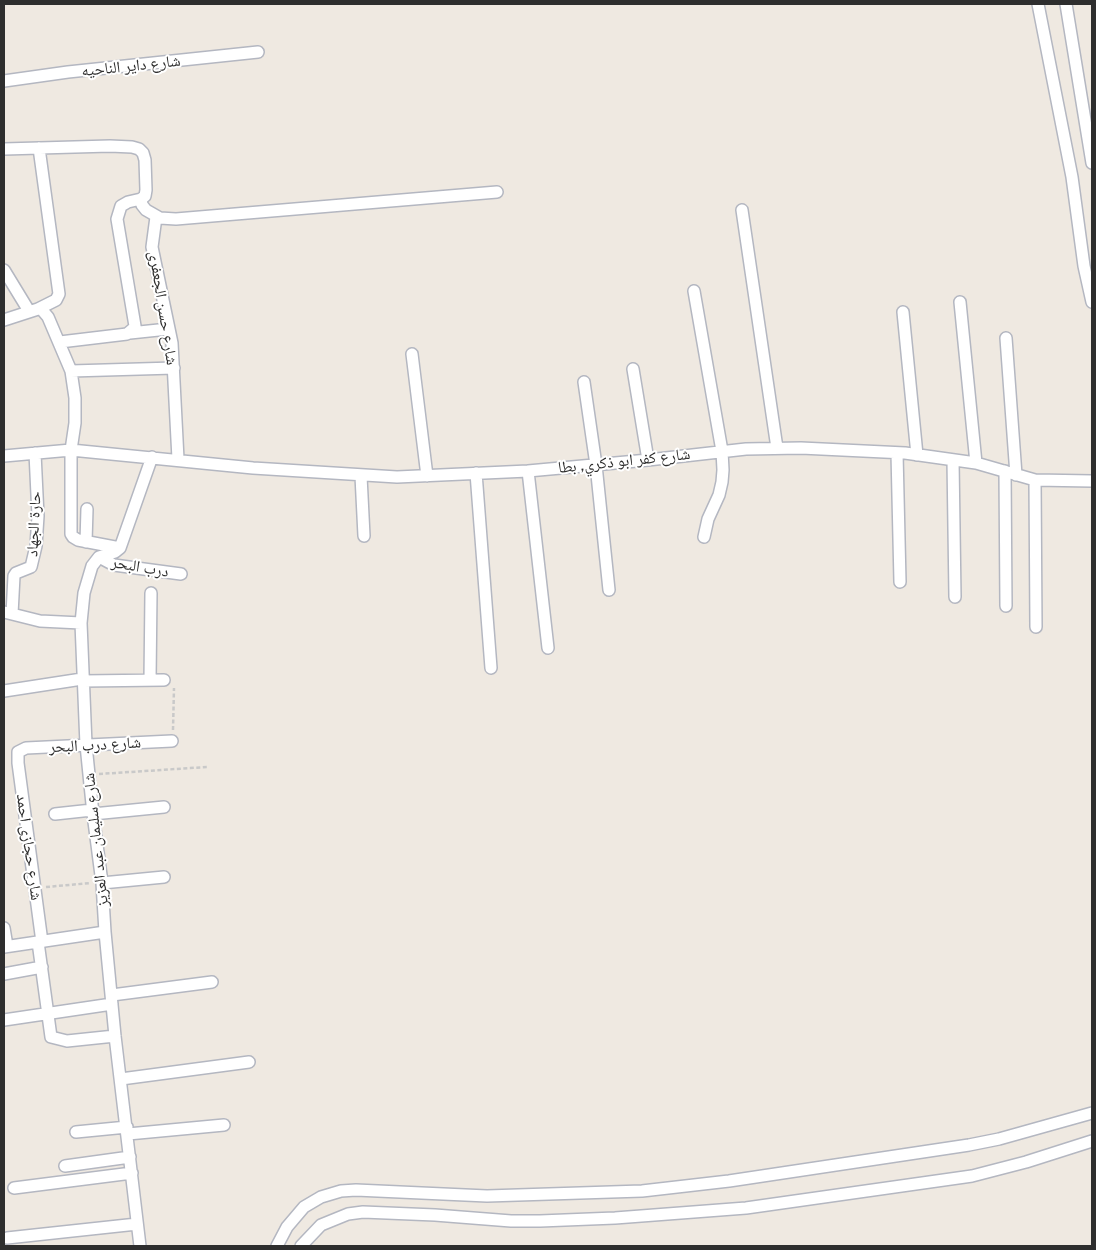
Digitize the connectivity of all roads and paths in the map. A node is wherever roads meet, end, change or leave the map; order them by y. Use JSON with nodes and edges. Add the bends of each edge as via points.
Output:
{"nodes":[{"id":1,"x":1038,"y":4,"type":"edge"},
{"id":2,"x":1066,"y":4,"type":"edge"},
{"id":3,"x":258,"y":52,"type":"dead end"},
{"id":4,"x":4,"y":81,"type":"edge"},
{"id":5,"x":39,"y":148,"type":"junction"},
{"id":6,"x":4,"y":149,"type":"edge"},
{"id":7,"x":1092,"y":162,"type":"edge"},
{"id":8,"x":497,"y":192,"type":"dead end"},
{"id":9,"x":141,"y":200,"type":"junction"},
{"id":10,"x":742,"y":210,"type":"dead end"},
{"id":11,"x":156,"y":217,"type":"junction"},
{"id":12,"x":4,"y":270,"type":"edge"},
{"id":13,"x":694,"y":291,"type":"dead end"},
{"id":14,"x":960,"y":302,"type":"dead end"},
{"id":15,"x":1092,"y":302,"type":"edge"},
{"id":16,"x":33,"y":310,"type":"junction"},
{"id":17,"x":904,"y":312,"type":"dead end"},
{"id":18,"x":4,"y":320,"type":"edge"},
{"id":19,"x":168,"y":329,"type":"junction"},
{"id":20,"x":130,"y":333,"type":"junction"},
{"id":21,"x":1006,"y":338,"type":"dead end"},
{"id":22,"x":60,"y":342,"type":"junction"},
{"id":23,"x":412,"y":354,"type":"dead end"},
{"id":24,"x":174,"y":368,"type":"junction"},
{"id":25,"x":633,"y":369,"type":"dead end"},
{"id":26,"x":71,"y":371,"type":"junction"},
{"id":27,"x":584,"y":382,"type":"dead end"},
{"id":28,"x":777,"y":448,"type":"junction"},
{"id":29,"x":71,"y":450,"type":"junction"},
{"id":30,"x":722,"y":451,"type":"junction"},
{"id":31,"x":35,"y":452,"type":"junction"},
{"id":32,"x":897,"y":453,"type":"junction"},
{"id":33,"x":917,"y":455,"type":"junction"},
{"id":34,"x":4,"y":456,"type":"edge"},
{"id":35,"x":152,"y":457,"type":"junction"},
{"id":36,"x":178,"y":459,"type":"junction"},
{"id":37,"x":648,"y":460,"type":"junction"},
{"id":38,"x":953,"y":460,"type":"junction"},
{"id":39,"x":976,"y":463,"type":"junction"},
{"id":40,"x":596,"y":465,"type":"junction"},
{"id":41,"x":528,"y":471,"type":"junction"},
{"id":42,"x":476,"y":473,"type":"junction"},
{"id":43,"x":1010,"y":473,"type":"junction"},
{"id":44,"x":361,"y":476,"type":"junction"},
{"id":45,"x":427,"y":476,"type":"junction"},
{"id":46,"x":1036,"y":480,"type":"junction"},
{"id":47,"x":1092,"y":481,"type":"edge"},
{"id":48,"x":87,"y":509,"type":"dead end"},
{"id":49,"x":364,"y":536,"type":"dead end"},
{"id":50,"x":704,"y":537,"type":"dead end"},
{"id":51,"x":86,"y":542,"type":"junction"},
{"id":52,"x":120,"y":548,"type":"junction"},
{"id":53,"x":98,"y":557,"type":"junction"},
{"id":54,"x":182,"y":574,"type":"dead end"},
{"id":55,"x":900,"y":582,"type":"dead end"},
{"id":56,"x":609,"y":590,"type":"dead end"},
{"id":57,"x":151,"y":593,"type":"dead end"},
{"id":58,"x":955,"y":597,"type":"dead end"},
{"id":59,"x":1006,"y":606,"type":"dead end"},
{"id":60,"x":8,"y":613,"type":"edge"},
{"id":61,"x":81,"y":623,"type":"junction"},
{"id":62,"x":1036,"y":626,"type":"dead end"},
{"id":63,"x":548,"y":648,"type":"dead end"},
{"id":64,"x":491,"y":668,"type":"dead end"},
{"id":65,"x":83,"y":680,"type":"junction"},
{"id":66,"x":150,"y":680,"type":"junction"},
{"id":67,"x":164,"y":680,"type":"joint"},
{"id":68,"x":4,"y":691,"type":"edge"},
{"id":69,"x":172,"y":741,"type":"joint"},
{"id":70,"x":86,"y":745,"type":"junction"},
{"id":71,"x":18,"y":752,"type":"joint"},
{"id":72,"x":207,"y":767,"type":"dead end"},
{"id":73,"x":89,"y":774,"type":"junction"},
{"id":74,"x":164,"y":807,"type":"dead end"},
{"id":75,"x":92,"y":812,"type":"junction"},
{"id":76,"x":55,"y":814,"type":"dead end"},
{"id":77,"x":164,"y":877,"type":"dead end"},
{"id":78,"x":102,"y":882,"type":"junction"},
{"id":79,"x":35,"y":888,"type":"junction"},
{"id":80,"x":4,"y":928,"type":"edge"},
{"id":81,"x":105,"y":932,"type":"junction"},
{"id":82,"x":40,"y":942,"type":"junction"},
{"id":83,"x":5,"y":947,"type":"edge"},
{"id":84,"x":42,"y":968,"type":"junction"},
{"id":85,"x":4,"y":974,"type":"edge"},
{"id":86,"x":212,"y":982,"type":"dead end"},
{"id":87,"x":112,"y":1000,"type":"junction"},
{"id":88,"x":49,"y":1013,"type":"junction"},
{"id":89,"x":4,"y":1020,"type":"edge"},
{"id":90,"x":116,"y":1036,"type":"junction"},
{"id":91,"x":249,"y":1062,"type":"dead end"},
{"id":92,"x":121,"y":1079,"type":"junction"},
{"id":93,"x":1092,"y":1113,"type":"edge"},
{"id":94,"x":224,"y":1125,"type":"dead end"},
{"id":95,"x":127,"y":1130,"type":"junction"},
{"id":96,"x":76,"y":1132,"type":"dead end"},
{"id":97,"x":1092,"y":1141,"type":"edge"},
{"id":98,"x":130,"y":1157,"type":"junction"},
{"id":99,"x":65,"y":1166,"type":"dead end"},
{"id":100,"x":132,"y":1173,"type":"junction"},
{"id":101,"x":14,"y":1188,"type":"dead end"},
{"id":102,"x":138,"y":1224,"type":"junction"},
{"id":103,"x":7,"y":1238,"type":"dead end"},
{"id":104,"x":140,"y":1246,"type":"edge"},
{"id":105,"x":277,"y":1246,"type":"edge"},
{"id":106,"x":301,"y":1246,"type":"edge"}],
"edges":[{"from":1,"to":15,"type":"street","via":[[1072,177]]},
{"from":2,"to":7,"type":"street"},
{"from":3,"to":4,"type":"street","name":"شارع داير الناحيه"},
{"from":5,"to":6,"type":"street"},
{"from":5,"to":9,"type":"street","via":[[110,146],[139,149],[143,153],[146,190]]},
{"from":5,"to":16,"type":"street","via":[[59,294],[56,300]]},
{"from":8,"to":11,"type":"street","via":[[176,219]]},
{"from":9,"to":11,"type":"street","via":[[146,210]]},
{"from":9,"to":20,"type":"street","via":[[121,206],[117,219],[135,326]]},
{"from":10,"to":28,"type":"street"},
{"from":11,"to":19,"type":"street","name":"شارع حسن الجعفرى","via":[[153,252]]},
{"from":12,"to":16,"type":"street"},
{"from":13,"to":30,"type":"street"},
{"from":14,"to":39,"type":"street"},
{"from":16,"to":18,"type":"street"},
{"from":16,"to":22,"type":"street","via":[[46,313]]},
{"from":17,"to":33,"type":"street"},
{"from":19,"to":20,"type":"street"},
{"from":19,"to":24,"type":"street","name":"شارع حسن الجعفرى"},
{"from":20,"to":22,"type":"street"},
{"from":21,"to":43,"type":"street"},
{"from":22,"to":26,"type":"street"},
{"from":23,"to":45,"type":"street"},
{"from":24,"to":26,"type":"street"},
{"from":24,"to":36,"type":"street","name":"شارع حسن الجعفرى"},
{"from":25,"to":37,"type":"street"},
{"from":26,"to":29,"type":"street","via":[[76,417]]},
{"from":27,"to":40,"type":"street"},
{"from":28,"to":30,"type":"street","name":"شارع كفر ابو ذكري, بطا"},
{"from":28,"to":32,"type":"street","name":"شارع كفر ابو ذكري, بطا"},
{"from":29,"to":31,"type":"street"},
{"from":29,"to":35,"type":"street"},
{"from":29,"to":51,"type":"street","via":[[71,534],[73,538]]},
{"from":30,"to":37,"type":"street","name":"شارع كفر ابو ذكري, بطا"},
{"from":30,"to":50,"type":"street","via":[[722,482]]},
{"from":31,"to":34,"type":"street"},
{"from":31,"to":60,"type":"street","name":"حارة الجهاد","via":[[36,546],[32,567],[14,576]]},
{"from":32,"to":33,"type":"street","name":"شارع كفر ابو ذكري, بطا"},
{"from":32,"to":55,"type":"street"},
{"from":33,"to":38,"type":"street","name":"شارع كفر ابو ذكري, بطا"},
{"from":35,"to":36,"type":"street","name":"شارع كفر ابو ذكري, بطا"},
{"from":35,"to":52,"type":"street"},
{"from":36,"to":44,"type":"street","name":"شارع كفر ابو ذكري, بطا"},
{"from":37,"to":40,"type":"street","name":"شارع كفر ابو ذكري, بطا"},
{"from":38,"to":39,"type":"street","name":"شارع كفر ابو ذكري, بطا"},
{"from":38,"to":58,"type":"street"},
{"from":39,"to":43,"type":"street","name":"شارع كفر ابو ذكري, بطا"},
{"from":40,"to":41,"type":"street","name":"شارع كفر ابو ذكري, بطا"},
{"from":40,"to":56,"type":"street"},
{"from":41,"to":42,"type":"street","name":"شارع كفر ابو ذكري, بطا"},
{"from":41,"to":63,"type":"street"},
{"from":42,"to":45,"type":"street","name":"شارع كفر ابو ذكري, بطا"},
{"from":42,"to":64,"type":"street"},
{"from":43,"to":46,"type":"street","name":"شارع كفر ابو ذكري, بطا"},
{"from":43,"to":59,"type":"street"},
{"from":44,"to":45,"type":"street","name":"شارع كفر ابو ذكري, بطا"},
{"from":44,"to":49,"type":"street"},
{"from":46,"to":47,"type":"street","name":"شارع كفر ابو ذكري, بطا"},
{"from":46,"to":62,"type":"street"},
{"from":48,"to":51,"type":"street"},
{"from":51,"to":52,"type":"street"},
{"from":52,"to":53,"type":"street"},
{"from":53,"to":54,"type":"street","name":"درب البحر","via":[[122,566]]},
{"from":53,"to":61,"type":"street","name":"شارع سليمان عبد العزيز","via":[[89,572]]},
{"from":57,"to":66,"type":"street"},
{"from":60,"to":61,"type":"street","via":[[40,621]]},
{"from":61,"to":65,"type":"street","name":"شارع سليمان عبد العزيز"},
{"from":65,"to":66,"type":"street"},
{"from":65,"to":68,"type":"street"},
{"from":65,"to":70,"type":"street","name":"شارع سليمان عبد العزيز"},
{"from":66,"to":67,"type":"street"},
{"from":67,"to":69,"type":"path","via":[[174,687]]},
{"from":69,"to":70,"type":"street","name":"شارع درب البحر"},
{"from":70,"to":71,"type":"street","name":"شارع درب البحر","via":[[26,748]]},
{"from":70,"to":73,"type":"street","name":"شارع سليمان عبد العزيز"},
{"from":71,"to":79,"type":"street","name":"شارع حجازى احمد"},
{"from":72,"to":73,"type":"path"},
{"from":73,"to":75,"type":"street","name":"شارع سليمان عبد العزيز"},
{"from":74,"to":75,"type":"street"},
{"from":75,"to":76,"type":"street"},
{"from":75,"to":78,"type":"street","name":"شارع سليمان عبد العزيز"},
{"from":77,"to":78,"type":"street"},
{"from":78,"to":79,"type":"path"},
{"from":78,"to":81,"type":"street","name":"شارع سليمان عبد العزيز"},
{"from":79,"to":82,"type":"street","name":"شارع حجازى احمد"},
{"from":80,"to":83,"type":"street"},
{"from":81,"to":82,"type":"street"},
{"from":81,"to":87,"type":"street","name":"شارع سليمان عبد العزيز"},
{"from":82,"to":83,"type":"street"},
{"from":82,"to":84,"type":"street","name":"شارع حجازى احمد"},
{"from":84,"to":85,"type":"street"},
{"from":84,"to":88,"type":"street","name":"شارع حجازى احمد"},
{"from":86,"to":87,"type":"street"},
{"from":87,"to":88,"type":"street"},
{"from":87,"to":90,"type":"street","name":"شارع سليمان عبد العزيز"},
{"from":88,"to":89,"type":"street"},
{"from":88,"to":90,"type":"street","name":"شارع حجازى احمد","via":[[49,1033],[54,1039],[67,1041]]},
{"from":90,"to":92,"type":"street","name":"شارع سليمان عبد العزيز"},
{"from":91,"to":92,"type":"street"},
{"from":92,"to":95,"type":"street","name":"شارع سليمان عبد العزيز"},
{"from":93,"to":105,"type":"street","via":[[969,1145],[642,1191],[487,1196],[340,1192],[321,1197],[304,1207],[287,1227]]},
{"from":94,"to":95,"type":"street"},
{"from":95,"to":96,"type":"street"},
{"from":95,"to":98,"type":"street","name":"شارع سليمان عبد العزيز"},
{"from":97,"to":106,"type":"street","via":[[972,1176],[746,1208],[540,1221],[363,1212],[320,1225]]},
{"from":98,"to":99,"type":"street"},
{"from":98,"to":100,"type":"street","name":"شارع سليمان عبد العزيز"},
{"from":100,"to":101,"type":"street"},
{"from":100,"to":102,"type":"street","name":"شارع سليمان عبد العزيز"},
{"from":102,"to":103,"type":"street"},
{"from":102,"to":104,"type":"street","name":"شارع سليمان عبد العزيز"}]}
